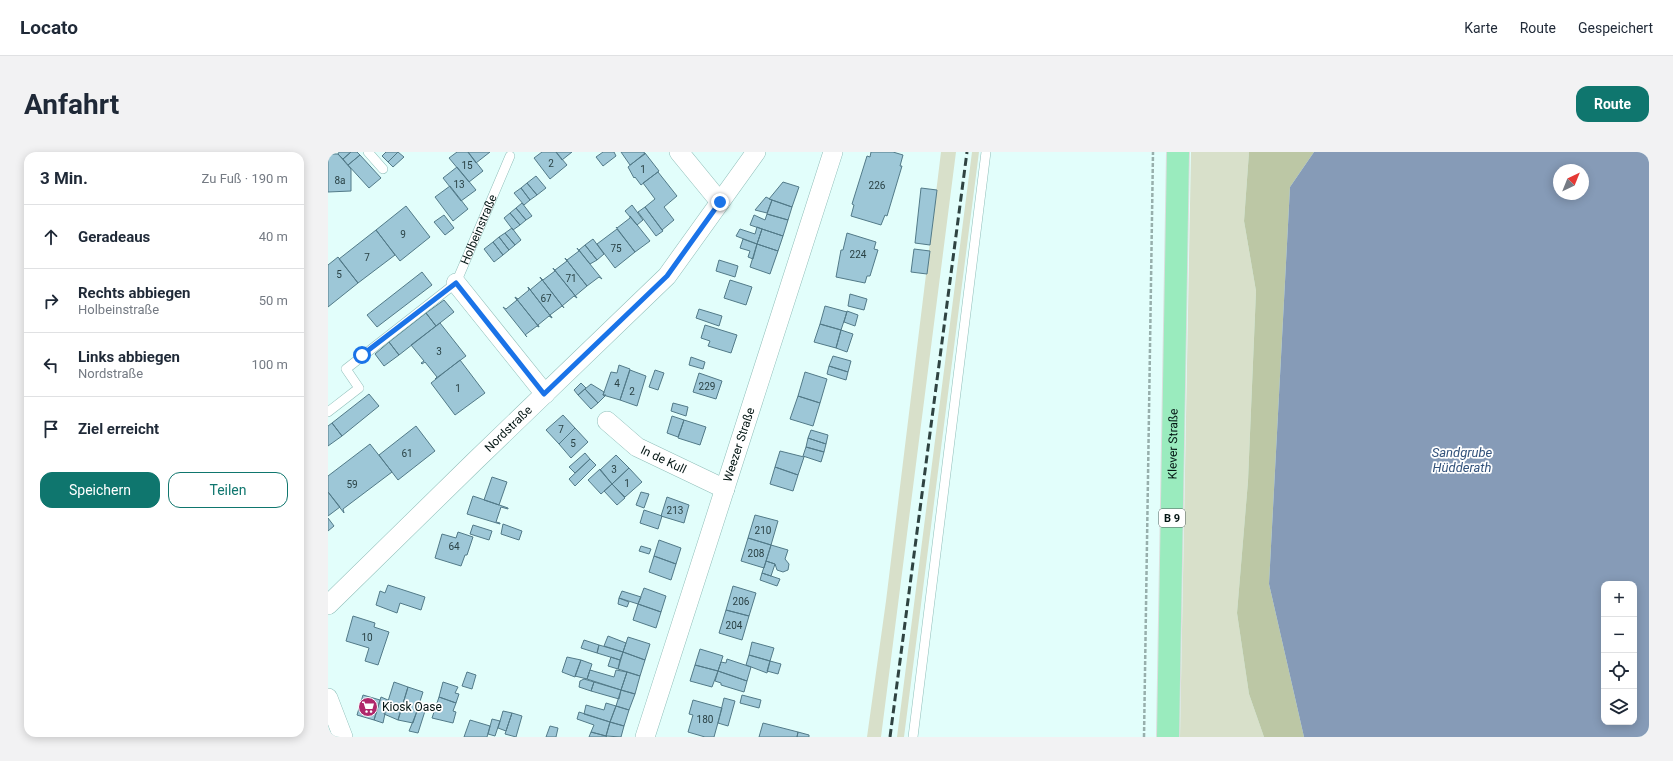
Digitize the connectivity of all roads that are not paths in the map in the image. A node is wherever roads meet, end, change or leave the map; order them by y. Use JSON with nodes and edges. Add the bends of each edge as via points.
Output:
{"nodes":[{"id":1,"x":368,"y":152,"type":"edge"},
{"id":2,"x":679,"y":152,"type":"edge"},
{"id":3,"x":756,"y":152,"type":"edge"},
{"id":4,"x":833,"y":152,"type":"edge"},
{"id":5,"x":986,"y":152,"type":"edge"},
{"id":6,"x":1178,"y":152,"type":"edge"},
{"id":7,"x":510,"y":156,"type":"dead end"},
{"id":8,"x":383,"y":169,"type":"dead end"},
{"id":9,"x":720,"y":202,"type":"junction"},
{"id":10,"x":456,"y":283,"type":"junction"},
{"id":11,"x":544,"y":394,"type":"junction"},
{"id":12,"x":328,"y":412,"type":"edge"},
{"id":13,"x":607,"y":421,"type":"dead end"},
{"id":14,"x":725,"y":489,"type":"junction"},
{"id":15,"x":328,"y":605,"type":"edge"},
{"id":16,"x":328,"y":698,"type":"edge"},
{"id":17,"x":343,"y":737,"type":"edge"},
{"id":18,"x":645,"y":737,"type":"edge"},
{"id":19,"x":913,"y":737,"type":"edge"},
{"id":20,"x":1168,"y":737,"type":"edge"}],
"edges":[{"from":1,"to":8,"type":"lane"},
{"from":2,"to":9,"type":"street"},
{"from":3,"to":9,"type":"street","name":"Nordstraße"},
{"from":4,"to":14,"type":"street","name":"Weezer Straße"},
{"from":5,"to":19,"type":"lane"},
{"from":6,"to":20,"type":"main road","name":"Klever Straße","number":"B 9"},
{"from":7,"to":10,"type":"lane","name":"Holbeinstraße"},
{"from":9,"to":11,"type":"street","name":"Nordstraße","via":[[667,276]]},
{"from":10,"to":11,"type":"street"},
{"from":10,"to":12,"type":"lane","via":[[346,369],[359,388]]},
{"from":11,"to":15,"type":"street","name":"Nordstraße"},
{"from":13,"to":14,"type":"street","name":"In de Kull","via":[[637,447]]},
{"from":14,"to":18,"type":"street","name":"Weezer Straße"},
{"from":16,"to":17,"type":"street"}]}
